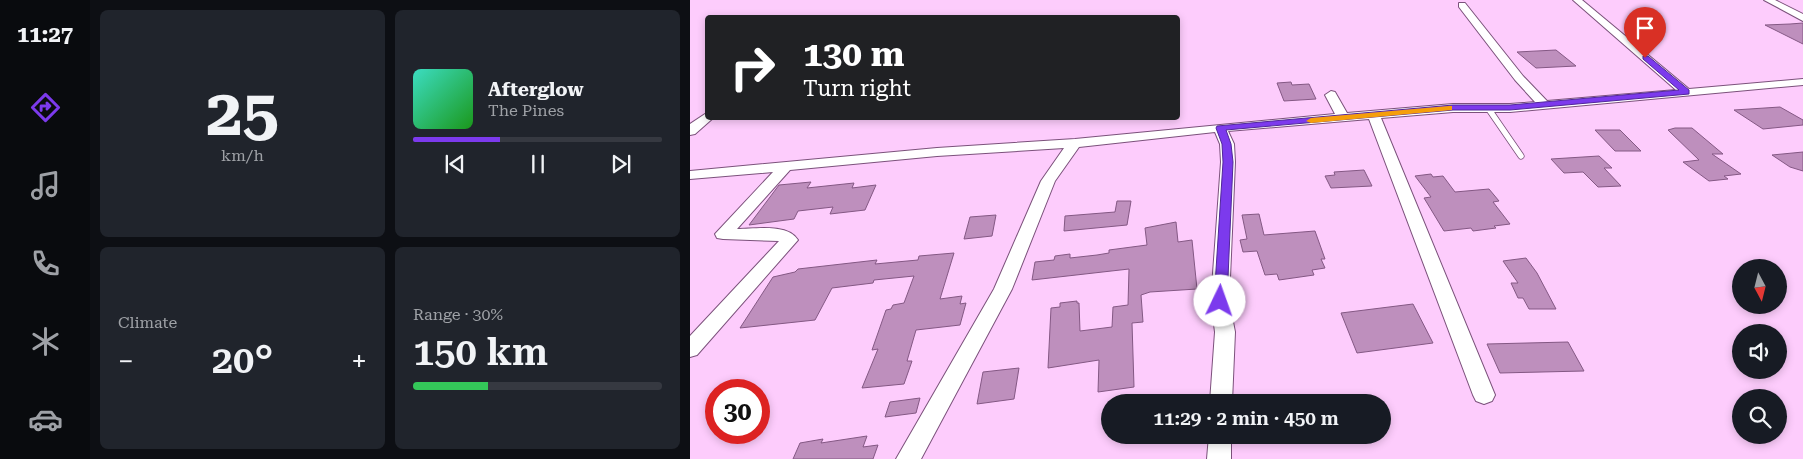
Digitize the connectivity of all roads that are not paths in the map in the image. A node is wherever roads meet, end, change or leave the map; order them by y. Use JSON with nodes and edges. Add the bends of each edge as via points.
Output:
{"nodes":[{"id":1,"x":1577,"y":0,"type":"edge"},
{"id":2,"x":1768,"y":0,"type":"edge"},
{"id":3,"x":1462,"y":5,"type":"dead end"},
{"id":4,"x":1803,"y":18,"type":"edge"},
{"id":5,"x":1803,"y":82,"type":"edge"},
{"id":6,"x":1686,"y":92,"type":"junction"},
{"id":7,"x":1331,"y":95,"type":"dead end"},
{"id":8,"x":1544,"y":105,"type":"junction"},
{"id":9,"x":1488,"y":108,"type":"junction"},
{"id":10,"x":1374,"y":115,"type":"junction"},
{"id":11,"x":705,"y":118,"type":"edge"},
{"id":12,"x":1343,"y":118,"type":"junction"},
{"id":13,"x":1220,"y":128,"type":"junction"},
{"id":14,"x":690,"y":131,"type":"edge"},
{"id":15,"x":1075,"y":143,"type":"junction"},
{"id":16,"x":1521,"y":156,"type":"dead end"},
{"id":17,"x":784,"y":168,"type":"junction"},
{"id":18,"x":690,"y":175,"type":"edge"},
{"id":19,"x":690,"y":349,"type":"edge"},
{"id":20,"x":1221,"y":394,"type":"edge"},
{"id":21,"x":1484,"y":395,"type":"dead end"},
{"id":22,"x":1220,"y":444,"type":"edge"},
{"id":23,"x":908,"y":459,"type":"edge"},
{"id":24,"x":1219,"y":459,"type":"edge"}],
"edges":[{"from":1,"to":6,"type":"street"},
{"from":2,"to":4,"type":"street"},
{"from":3,"to":8,"type":"street","via":[[1518,78]]},
{"from":5,"to":6,"type":"street"},
{"from":6,"to":8,"type":"street"},
{"from":7,"to":12,"type":"street"},
{"from":8,"to":9,"type":"street"},
{"from":9,"to":10,"type":"street"},
{"from":9,"to":16,"type":"lane"},
{"from":10,"to":12,"type":"street"},
{"from":10,"to":21,"type":"street"},
{"from":11,"to":14,"type":"street"},
{"from":12,"to":13,"type":"street"},
{"from":13,"to":15,"type":"street"},
{"from":13,"to":20,"type":"street","via":[[1227,144],[1228,162],[1220,301],[1224,332]]},
{"from":15,"to":17,"type":"street","via":[[937,152]]},
{"from":15,"to":23,"type":"street","via":[[1048,181],[1003,288]]},
{"from":17,"to":18,"type":"street"},
{"from":17,"to":19,"type":"street","via":[[723,234],[781,235],[790,240]]},
{"from":22,"to":24,"type":"street"}]}
